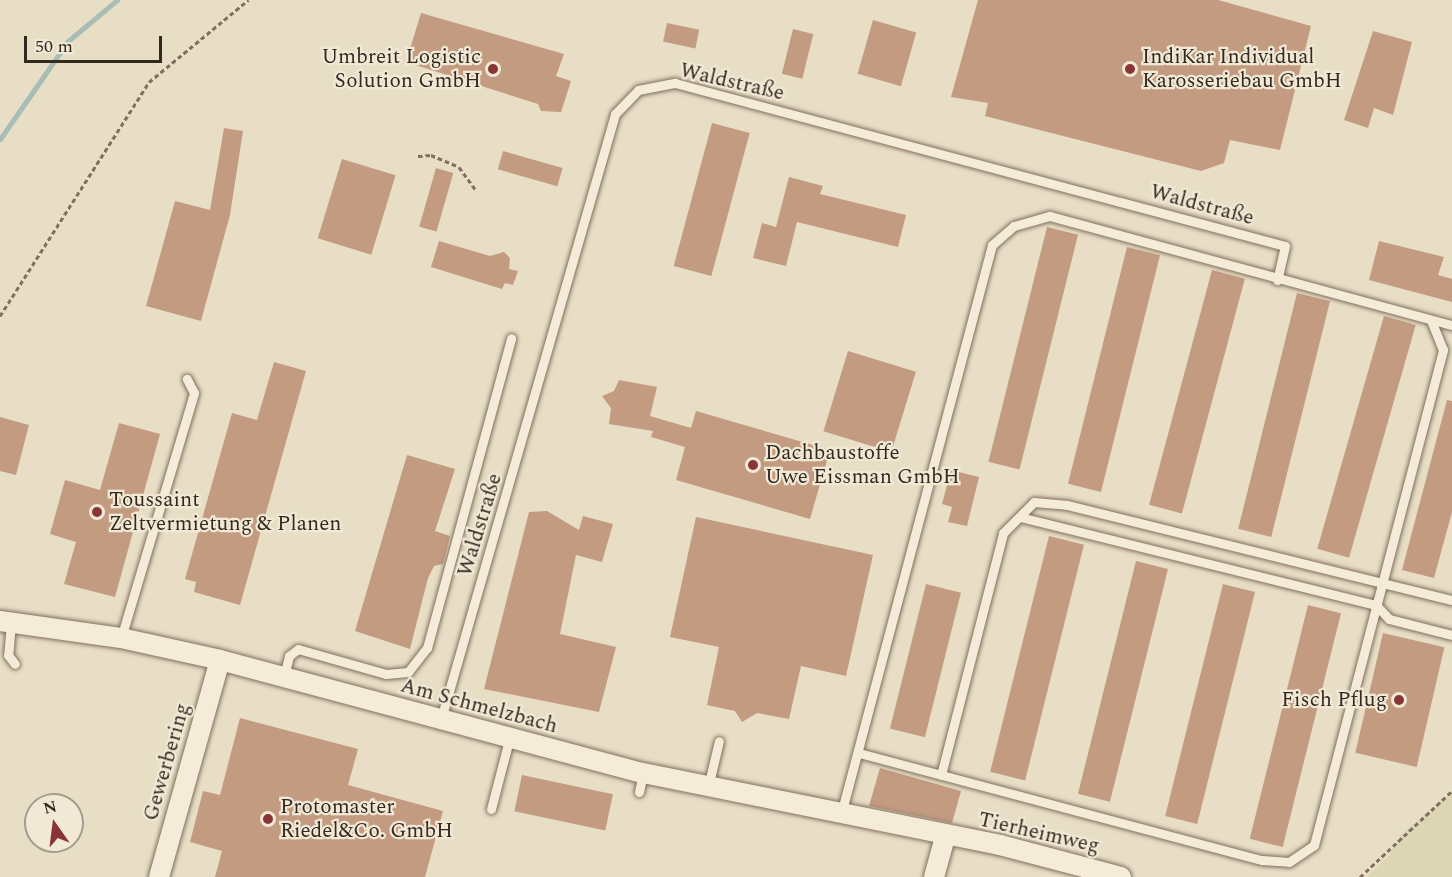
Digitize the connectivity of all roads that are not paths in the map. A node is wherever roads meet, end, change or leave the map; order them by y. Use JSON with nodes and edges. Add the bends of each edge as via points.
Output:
{"nodes":[{"id":1,"x":1277,"y":280,"type":"junction"},
{"id":2,"x":1431,"y":320,"type":"junction"},
{"id":3,"x":1452,"y":325,"type":"edge"},
{"id":4,"x":512,"y":338,"type":"dead end"},
{"id":5,"x":188,"y":379,"type":"dead end"},
{"id":6,"x":1020,"y":517,"type":"junction"},
{"id":7,"x":1381,"y":582,"type":"junction"},
{"id":8,"x":1452,"y":600,"type":"edge"},
{"id":9,"x":1376,"y":605,"type":"junction"},
{"id":10,"x":6,"y":622,"type":"edge"},
{"id":11,"x":1452,"y":635,"type":"edge"},
{"id":12,"x":121,"y":639,"type":"junction"},
{"id":13,"x":220,"y":660,"type":"junction"},
{"id":14,"x":15,"y":664,"type":"dead end"},
{"id":15,"x":284,"y":676,"type":"junction"},
{"id":16,"x":440,"y":721,"type":"junction"},
{"id":17,"x":509,"y":740,"type":"junction"},
{"id":18,"x":719,"y":741,"type":"dead end"},
{"id":19,"x":859,"y":753,"type":"junction"},
{"id":20,"x":941,"y":775,"type":"junction"},
{"id":21,"x":708,"y":787,"type":"junction"},
{"id":22,"x":491,"y":809,"type":"dead end"},
{"id":23,"x":841,"y":814,"type":"junction"},
{"id":24,"x":945,"y":837,"type":"junction"},
{"id":25,"x":159,"y":877,"type":"edge"},
{"id":26,"x":934,"y":877,"type":"edge"},
{"id":27,"x":1121,"y":877,"type":"edge"}],
"edges":[{"from":1,"to":2,"type":"lane"},
{"from":1,"to":16,"type":"lane","name":"Waldstraße","via":[[1286,246],[675,83],[638,90],[615,114]]},
{"from":1,"to":19,"type":"lane","via":[[1050,216],[1014,226],[992,245]]},
{"from":2,"to":3,"type":"lane"},
{"from":2,"to":7,"type":"lane","via":[[1443,350]]},
{"from":4,"to":15,"type":"lane","via":[[427,648],[408,672],[386,674],[298,649],[289,656]]},
{"from":5,"to":12,"type":"lane","via":[[194,393]]},
{"from":6,"to":7,"type":"lane","via":[[1034,502],[1067,505]]},
{"from":6,"to":9,"type":"lane"},
{"from":6,"to":20,"type":"lane","via":[[1003,533]]},
{"from":7,"to":8,"type":"lane"},
{"from":7,"to":9,"type":"lane"},
{"from":9,"to":11,"type":"lane","via":[[1389,619]]},
{"from":9,"to":20,"type":"lane","via":[[1314,845],[1289,862],[1262,860]]},
{"from":10,"to":12,"type":"street","name":"Am Schmelzbach"},
{"from":10,"to":14,"type":"lane","via":[[8,655]]},
{"from":12,"to":13,"type":"street","name":"Am Schmelzbach"},
{"from":13,"to":15,"type":"street","name":"Am Schmelzbach"},
{"from":13,"to":25,"type":"street","name":"Gewerbering"},
{"from":15,"to":16,"type":"street","name":"Am Schmelzbach"},
{"from":16,"to":17,"type":"street","name":"Am Schmelzbach"},
{"from":17,"to":21,"type":"street","name":"Am Schmelzbach","via":[[641,783]]},
{"from":17,"to":22,"type":"lane"},
{"from":18,"to":21,"type":"lane"},
{"from":19,"to":20,"type":"lane"},
{"from":19,"to":23,"type":"lane"},
{"from":21,"to":23,"type":"street","name":"Am Schmelzbach"},
{"from":23,"to":24,"type":"street","name":"Am Schmelzbach"},
{"from":24,"to":26,"type":"street"},
{"from":24,"to":27,"type":"street","name":"Tierheimweg","via":[[1000,845]]}]}
